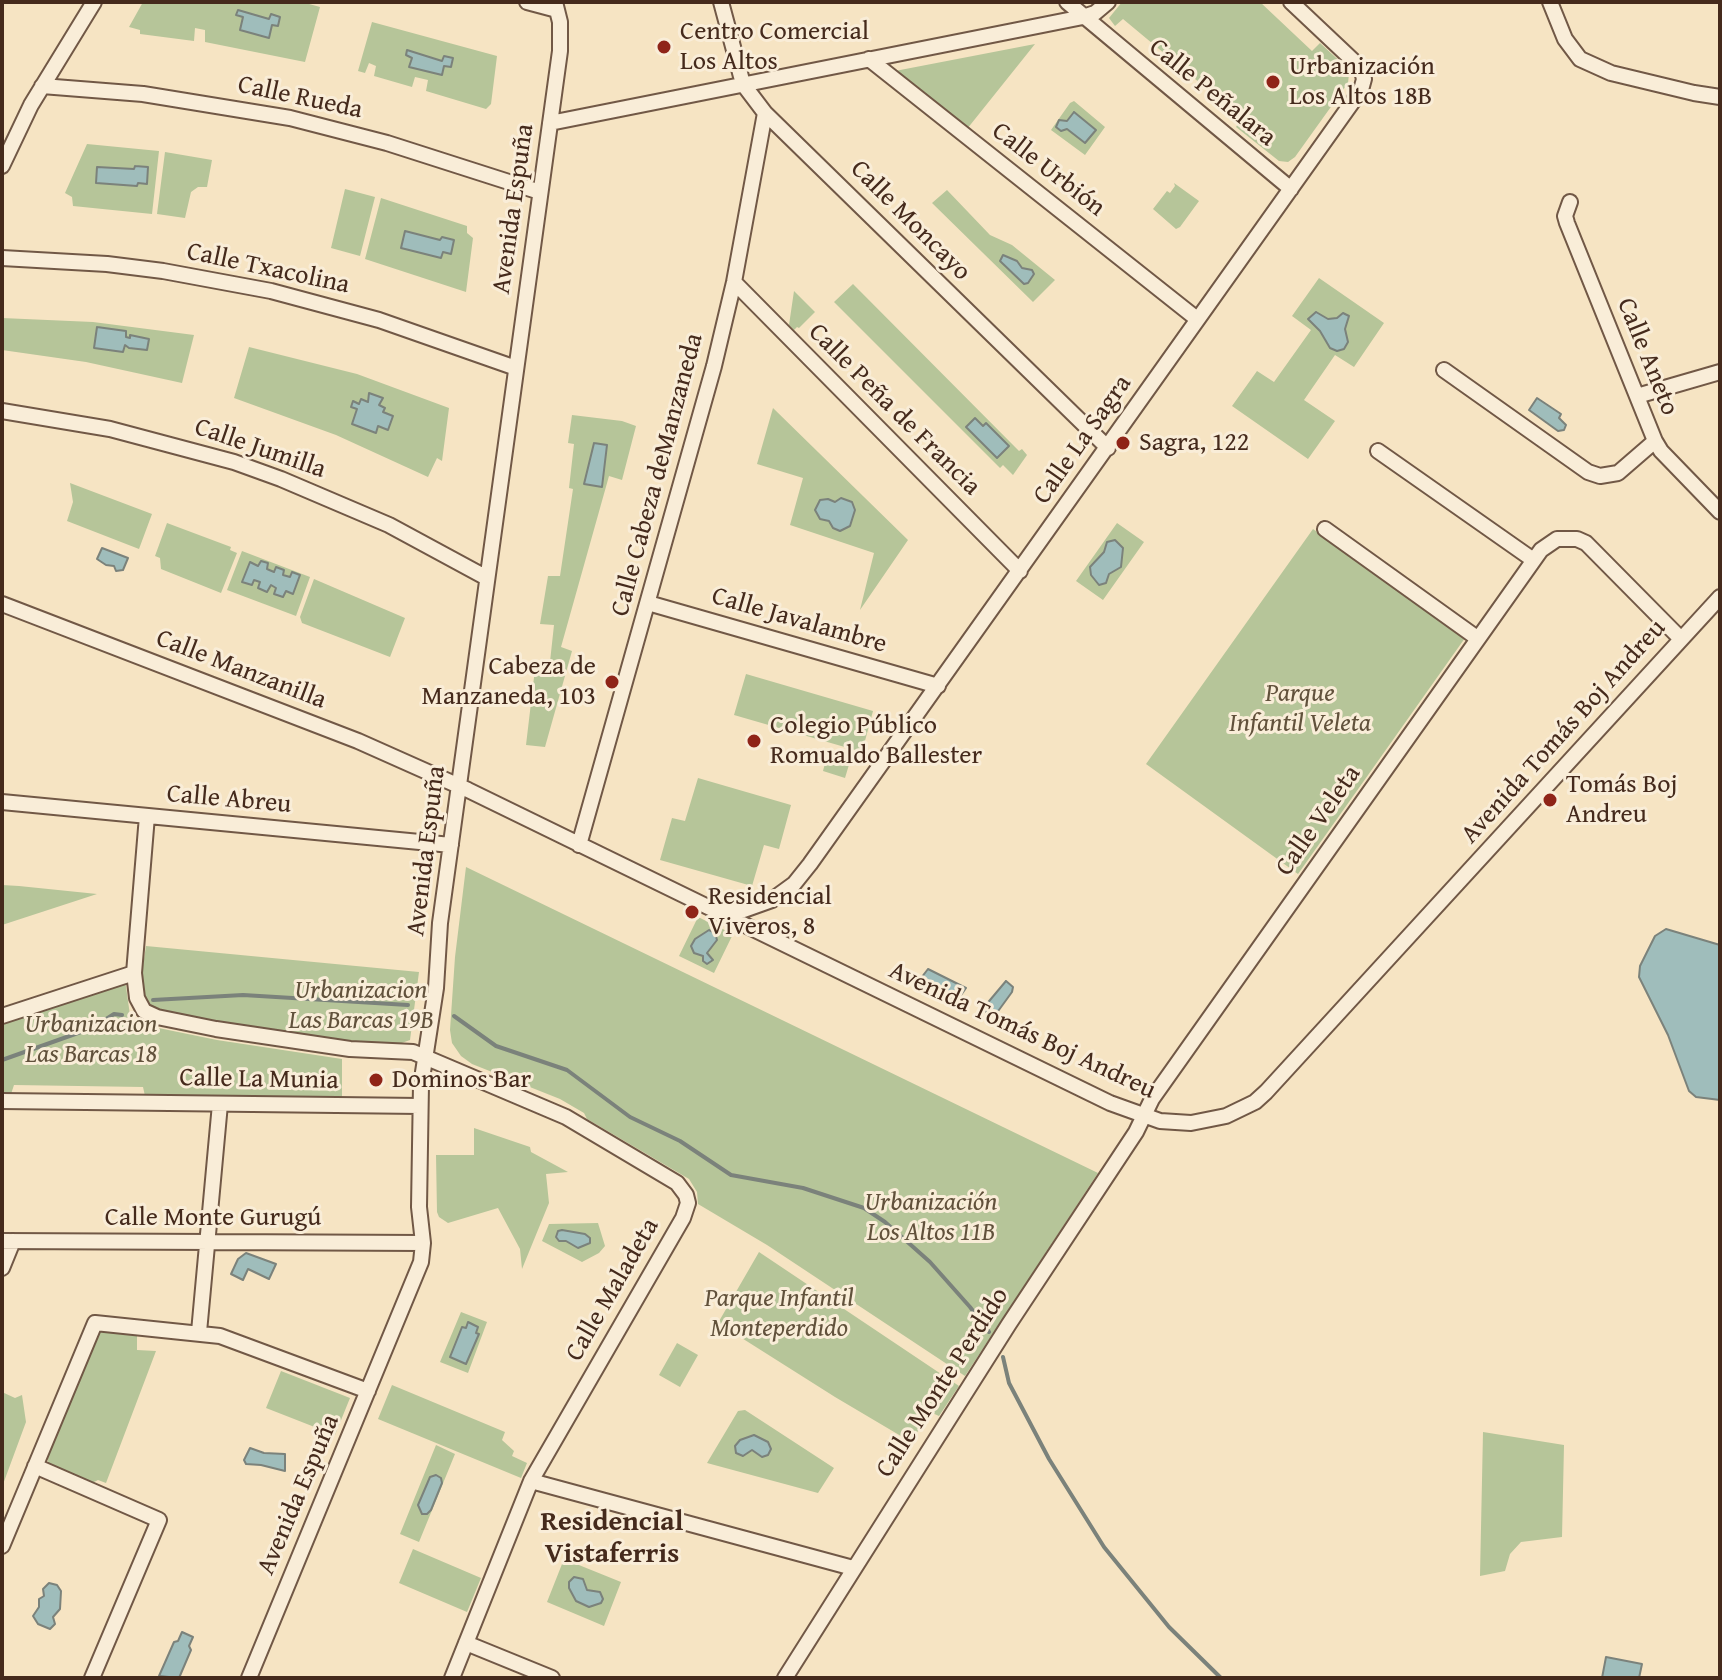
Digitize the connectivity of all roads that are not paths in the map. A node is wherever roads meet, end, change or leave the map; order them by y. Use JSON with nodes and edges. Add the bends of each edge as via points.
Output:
{"nodes":[{"id":1,"x":94,"y":2,"type":"edge"},
{"id":2,"x":527,"y":2,"type":"edge"},
{"id":3,"x":721,"y":2,"type":"edge"},
{"id":4,"x":1067,"y":2,"type":"edge"},
{"id":5,"x":1108,"y":2,"type":"edge"},
{"id":6,"x":1291,"y":2,"type":"edge"},
{"id":7,"x":1550,"y":2,"type":"edge"},
{"id":8,"x":556,"y":6,"type":"edge"},
{"id":9,"x":1083,"y":17,"type":"junction"},
{"id":10,"x":869,"y":59,"type":"junction"},
{"id":11,"x":743,"y":84,"type":"junction"},
{"id":12,"x":42,"y":86,"type":"junction"},
{"id":13,"x":1720,"y":97,"type":"edge"},
{"id":14,"x":765,"y":113,"type":"junction"},
{"id":15,"x":550,"y":123,"type":"junction"},
{"id":16,"x":2,"y":166,"type":"edge"},
{"id":17,"x":1291,"y":189,"type":"junction"},
{"id":18,"x":540,"y":192,"type":"junction"},
{"id":19,"x":1570,"y":202,"type":"dead end"},
{"id":20,"x":2,"y":258,"type":"edge"},
{"id":21,"x":734,"y":282,"type":"junction"},
{"id":22,"x":1197,"y":319,"type":"junction"},
{"id":23,"x":516,"y":368,"type":"junction"},
{"id":24,"x":1444,"y":370,"type":"dead end"},
{"id":25,"x":1720,"y":372,"type":"edge"},
{"id":26,"x":1637,"y":396,"type":"junction"},
{"id":27,"x":2,"y":411,"type":"edge"},
{"id":28,"x":1655,"y":441,"type":"junction"},
{"id":29,"x":1108,"y":448,"type":"junction"},
{"id":30,"x":1378,"y":451,"type":"dead end"},
{"id":31,"x":1720,"y":512,"type":"edge"},
{"id":32,"x":1325,"y":529,"type":"dead end"},
{"id":33,"x":1532,"y":559,"type":"junction"},
{"id":34,"x":1020,"y":571,"type":"junction"},
{"id":35,"x":487,"y":578,"type":"junction"},
{"id":36,"x":1720,"y":597,"type":"edge"},
{"id":37,"x":648,"y":603,"type":"junction"},
{"id":38,"x":2,"y":604,"type":"edge"},
{"id":39,"x":1477,"y":638,"type":"junction"},
{"id":40,"x":1681,"y":639,"type":"junction"},
{"id":41,"x":938,"y":686,"type":"junction"},
{"id":42,"x":459,"y":787,"type":"junction"},
{"id":43,"x":2,"y":802,"type":"edge"},
{"id":44,"x":147,"y":816,"type":"junction"},
{"id":45,"x":451,"y":845,"type":"junction"},
{"id":46,"x":579,"y":845,"type":"junction"},
{"id":47,"x":764,"y":904,"type":"junction"},
{"id":48,"x":717,"y":912,"type":"junction"},
{"id":49,"x":768,"y":936,"type":"junction"},
{"id":50,"x":134,"y":973,"type":"junction"},
{"id":51,"x":2,"y":1016,"type":"edge"},
{"id":52,"x":426,"y":1057,"type":"junction"},
{"id":53,"x":2,"y":1101,"type":"edge"},
{"id":54,"x":220,"y":1104,"type":"junction"},
{"id":55,"x":420,"y":1106,"type":"junction"},
{"id":56,"x":1144,"y":1116,"type":"junction"},
{"id":57,"x":8,"y":1241,"type":"edge"},
{"id":58,"x":207,"y":1243,"type":"junction"},
{"id":59,"x":423,"y":1243,"type":"junction"},
{"id":60,"x":2,"y":1268,"type":"edge"},
{"id":61,"x":199,"y":1332,"type":"junction"},
{"id":62,"x":368,"y":1391,"type":"junction"},
{"id":63,"x":35,"y":1466,"type":"junction"},
{"id":64,"x":531,"y":1481,"type":"junction"},
{"id":65,"x":2,"y":1546,"type":"edge"},
{"id":66,"x":853,"y":1568,"type":"junction"},
{"id":67,"x":466,"y":1643,"type":"junction"},
{"id":68,"x":92,"y":1678,"type":"edge"},
{"id":69,"x":249,"y":1678,"type":"edge"},
{"id":70,"x":452,"y":1678,"type":"edge"},
{"id":71,"x":552,"y":1678,"type":"edge"},
{"id":72,"x":785,"y":1678,"type":"edge"}],
"edges":[{"from":1,"to":12,"type":"street"},
{"from":2,"to":8,"type":"street"},
{"from":3,"to":11,"type":"street","name":"Calle Moncayo"},
{"from":4,"to":9,"type":"street","name":"Calle Peñalara"},
{"from":5,"to":9,"type":"street"},
{"from":6,"to":17,"type":"street","name":"Calle La Sagra","via":[[1357,64],[1364,79]]},
{"from":7,"to":13,"type":"street","via":[[1580,59],[1611,73]]},
{"from":8,"to":15,"type":"street","name":"Avenida Espuña","via":[[560,51]]},
{"from":9,"to":10,"type":"street"},
{"from":9,"to":17,"type":"street","name":"Calle Peñalara"},
{"from":10,"to":11,"type":"street"},
{"from":10,"to":22,"type":"street","name":"Calle Urbión"},
{"from":11,"to":14,"type":"street","name":"Calle Moncayo"},
{"from":11,"to":15,"type":"street"},
{"from":12,"to":16,"type":"street"},
{"from":12,"to":18,"type":"street","name":"Calle Rueda","via":[[143,94],[297,119]]},
{"from":14,"to":21,"type":"street","name":"Calle Cabeza deManzaneda"},
{"from":14,"to":29,"type":"street","name":"Calle Moncayo"},
{"from":15,"to":18,"type":"street","name":"Avenida Espuña"},
{"from":17,"to":22,"type":"street","name":"Calle La Sagra"},
{"from":18,"to":23,"type":"street","name":"Avenida Espuña"},
{"from":19,"to":26,"type":"street","name":"Calle Aneto","via":[[1567,223]]},
{"from":20,"to":23,"type":"street","name":"Calle Txacolina","via":[[107,264],[271,291],[379,320]]},
{"from":21,"to":34,"type":"street","name":"Calle Peña de Francia"},
{"from":21,"to":37,"type":"street","name":"Calle Cabeza deManzaneda"},
{"from":22,"to":29,"type":"street","name":"Calle La Sagra"},
{"from":23,"to":35,"type":"street","name":"Avenida Espuña"},
{"from":24,"to":28,"type":"street","via":[[1595,475],[1618,473]]},
{"from":25,"to":26,"type":"street"},
{"from":26,"to":28,"type":"street","name":"Calle Aneto"},
{"from":27,"to":35,"type":"street","name":"Calle Jumilla","via":[[110,429],[234,462],[389,525]]},
{"from":28,"to":31,"type":"street","name":"Calle Aneto"},
{"from":29,"to":34,"type":"street","name":"Calle La Sagra"},
{"from":30,"to":33,"type":"street"},
{"from":32,"to":39,"type":"street"},
{"from":33,"to":39,"type":"street","name":"Calle Veleta"},
{"from":33,"to":40,"type":"street","name":"Calle Veleta","via":[[1557,539],[1586,543]]},
{"from":34,"to":41,"type":"street","name":"Calle La Sagra"},
{"from":35,"to":42,"type":"street","name":"Avenida Espuña"},
{"from":36,"to":40,"type":"street","name":"Avenida Tomás Boj Andreu"},
{"from":37,"to":41,"type":"street","name":"Calle Javalambre"},
{"from":37,"to":46,"type":"street","name":"Calle Cabeza deManzaneda"},
{"from":38,"to":42,"type":"street","name":"Calle Manzanilla","via":[[316,724]]},
{"from":39,"to":56,"type":"street","name":"Calle Veleta"},
{"from":40,"to":56,"type":"street","name":"Avenida Tomás Boj Andreu","via":[[1266,1092],[1242,1109],[1208,1121]]},
{"from":41,"to":47,"type":"street","name":"Calle La Sagra","via":[[810,864],[788,889]]},
{"from":42,"to":45,"type":"street","name":"Avenida Espuña"},
{"from":42,"to":46,"type":"street","name":"Avenida Tomás Boj Andreu"},
{"from":43,"to":44,"type":"street","name":"Calle Abreu"},
{"from":44,"to":45,"type":"street","name":"Calle Abreu"},
{"from":44,"to":50,"type":"street"},
{"from":45,"to":52,"type":"street","name":"Avenida Espuña"},
{"from":46,"to":48,"type":"street","name":"Avenida Tomás Boj Andreu"},
{"from":47,"to":48,"type":"street","name":"Calle La Sagra"},
{"from":47,"to":49,"type":"street","via":[[759,914]]},
{"from":48,"to":49,"type":"street","name":"Avenida Tomás Boj Andreu"},
{"from":49,"to":56,"type":"street","name":"Avenida Tomás Boj Andreu"},
{"from":50,"to":51,"type":"street"},
{"from":50,"to":52,"type":"street","via":[[140,1007],[150,1015]]},
{"from":52,"to":55,"type":"street","name":"Avenida Espuña"},
{"from":52,"to":64,"type":"street","name":"Calle Maladeta","via":[[566,1117],[677,1183],[688,1203]]},
{"from":53,"to":54,"type":"street","name":"Calle La Munia"},
{"from":54,"to":55,"type":"street","name":"Calle La Munia"},
{"from":54,"to":58,"type":"street"},
{"from":55,"to":59,"type":"street","name":"Avenida Espuña"},
{"from":56,"to":66,"type":"street","name":"Calle Monte Perdido"},
{"from":57,"to":58,"type":"street","name":"Calle Monte Gurugú"},
{"from":57,"to":60,"type":"street"},
{"from":58,"to":59,"type":"street","name":"Calle Monte Gurugú"},
{"from":58,"to":61,"type":"street"},
{"from":59,"to":62,"type":"street","name":"Avenida Espuña","via":[[418,1271]]},
{"from":61,"to":62,"type":"street","via":[[283,1357]]},
{"from":61,"to":63,"type":"street","via":[[95,1323]]},
{"from":62,"to":69,"type":"street","name":"Avenida Espuña"},
{"from":63,"to":65,"type":"street"},
{"from":63,"to":68,"type":"street","via":[[159,1519]]},
{"from":64,"to":66,"type":"street"},
{"from":64,"to":67,"type":"street","name":"Calle Maladeta"},
{"from":66,"to":72,"type":"street","name":"Calle Monte Perdido"},
{"from":67,"to":70,"type":"street","name":"Calle Maladeta"},
{"from":67,"to":71,"type":"street"}]}
